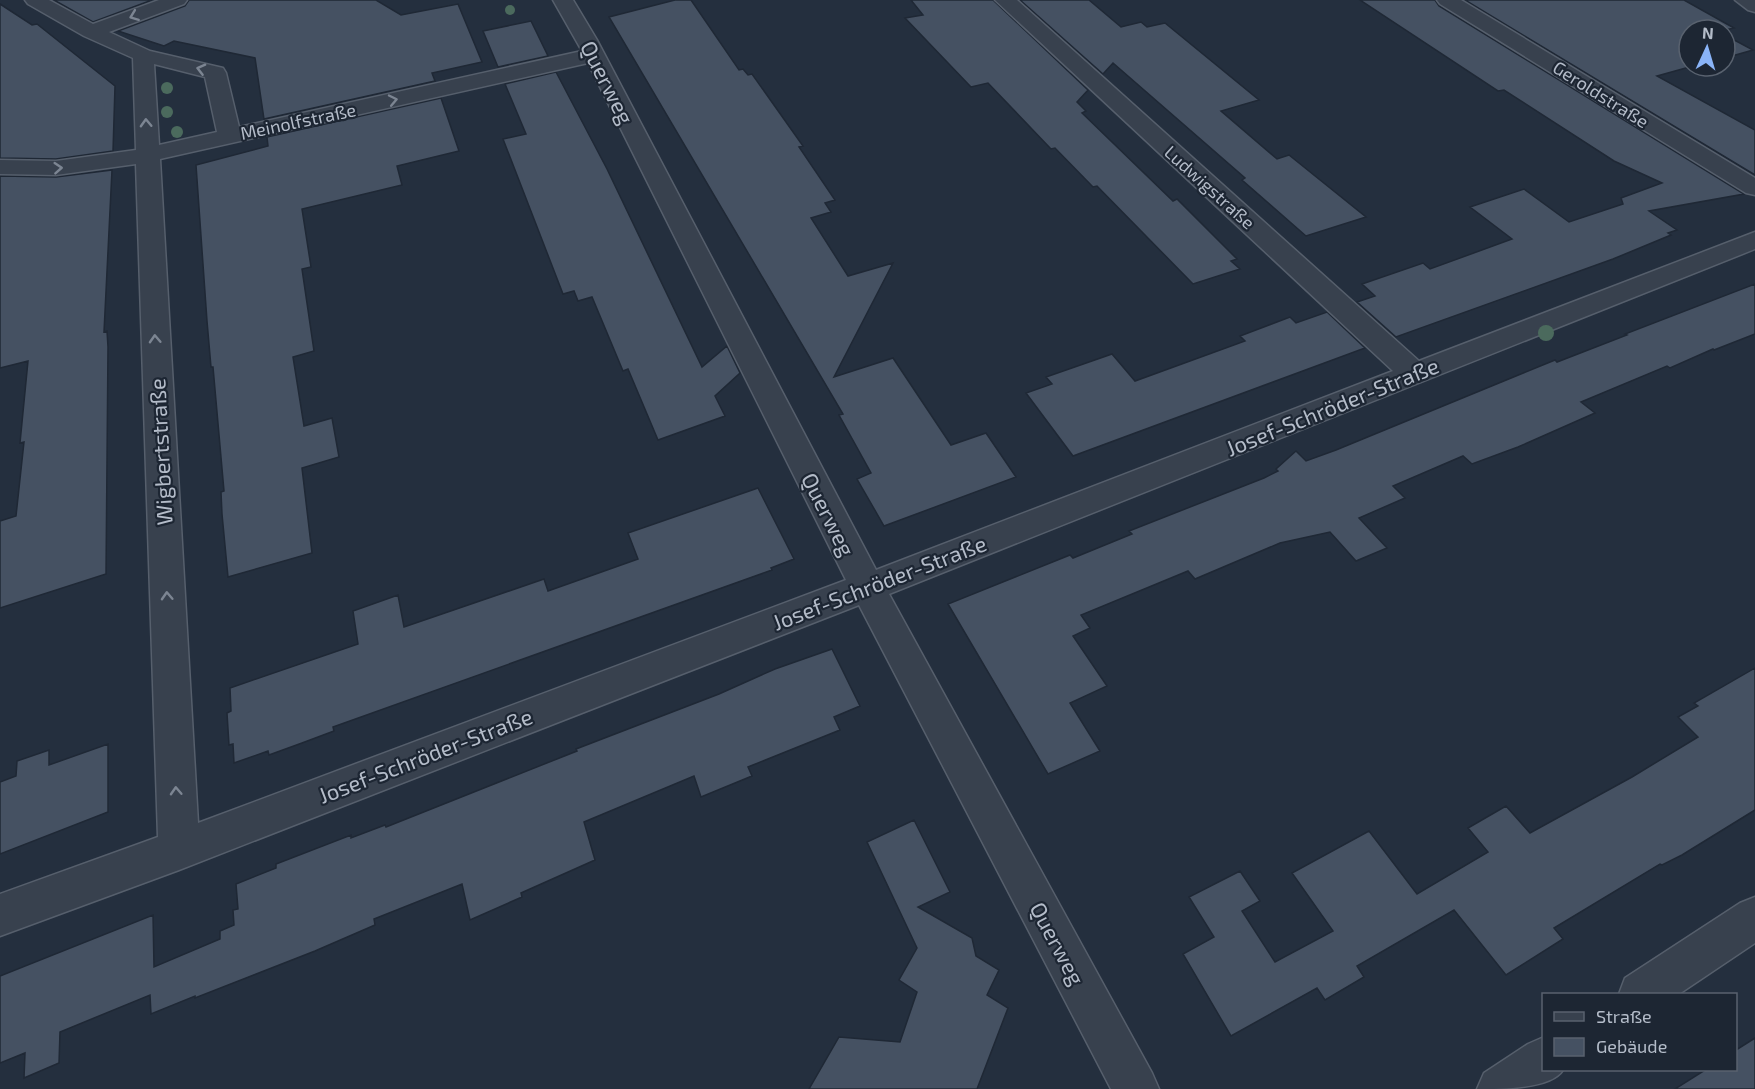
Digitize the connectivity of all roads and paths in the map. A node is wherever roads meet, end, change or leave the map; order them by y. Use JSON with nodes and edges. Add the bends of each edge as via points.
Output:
{"nodes":[{"id":1,"x":35,"y":0,"type":"edge"},
{"id":2,"x":177,"y":0,"type":"edge"},
{"id":3,"x":563,"y":0,"type":"edge"},
{"id":4,"x":1005,"y":0,"type":"edge"},
{"id":5,"x":1447,"y":0,"type":"edge"},
{"id":6,"x":1744,"y":0,"type":"edge"},
{"id":7,"x":1755,"y":6,"type":"edge"},
{"id":8,"x":91,"y":33,"type":"junction"},
{"id":9,"x":144,"y":55,"type":"junction"},
{"id":10,"x":594,"y":55,"type":"junction"},
{"id":11,"x":230,"y":136,"type":"junction"},
{"id":12,"x":146,"y":155,"type":"junction"},
{"id":13,"x":0,"y":166,"type":"edge"},
{"id":14,"x":1755,"y":189,"type":"edge"},
{"id":15,"x":1755,"y":240,"type":"edge"},
{"id":16,"x":1415,"y":374,"type":"junction"},
{"id":17,"x":867,"y":587,"type":"junction"},
{"id":18,"x":179,"y":850,"type":"junction"},
{"id":19,"x":0,"y":915,"type":"edge"},
{"id":20,"x":1755,"y":918,"type":"edge"},
{"id":21,"x":1642,"y":993,"type":"edge"},
{"id":22,"x":1542,"y":1061,"type":"edge"},
{"id":23,"x":1136,"y":1089,"type":"edge"},
{"id":24,"x":1500,"y":1089,"type":"edge"}],
"edges":[{"from":1,"to":8,"type":"street"},
{"from":2,"to":8,"type":"street","one_way":true},
{"from":3,"to":10,"type":"street","name":"Querweg"},
{"from":4,"to":16,"type":"street","name":"Ludwigstraße"},
{"from":5,"to":14,"type":"street","name":"Geroldstraße"},
{"from":6,"to":7,"type":"street"},
{"from":8,"to":9,"type":"street"},
{"from":11,"to":9,"type":"street","one_way":true,"via":[[215,73]]},
{"from":12,"to":9,"type":"street","name":"Wigbertstraße","one_way":true},
{"from":11,"to":10,"type":"street","name":"Meinolfstraße","one_way":true},
{"from":10,"to":17,"type":"street","name":"Querweg"},
{"from":11,"to":12,"type":"street","name":"Meinolfstraße"},
{"from":13,"to":12,"type":"street","name":"Meinolfstraße","one_way":true,"via":[[82,166]]},
{"from":18,"to":12,"type":"street","name":"Wigbertstraße","one_way":true},
{"from":15,"to":16,"type":"street","name":"Josef-Schröder-Straße"},
{"from":16,"to":17,"type":"street","name":"Josef-Schröder-Straße"},
{"from":17,"to":18,"type":"street","name":"Josef-Schröder-Straße"},
{"from":17,"to":23,"type":"street","name":"Querweg"},
{"from":18,"to":19,"type":"street","name":"Josef-Schröder-Straße"},
{"from":20,"to":21,"type":"street"},
{"from":22,"to":24,"type":"street"}]}
